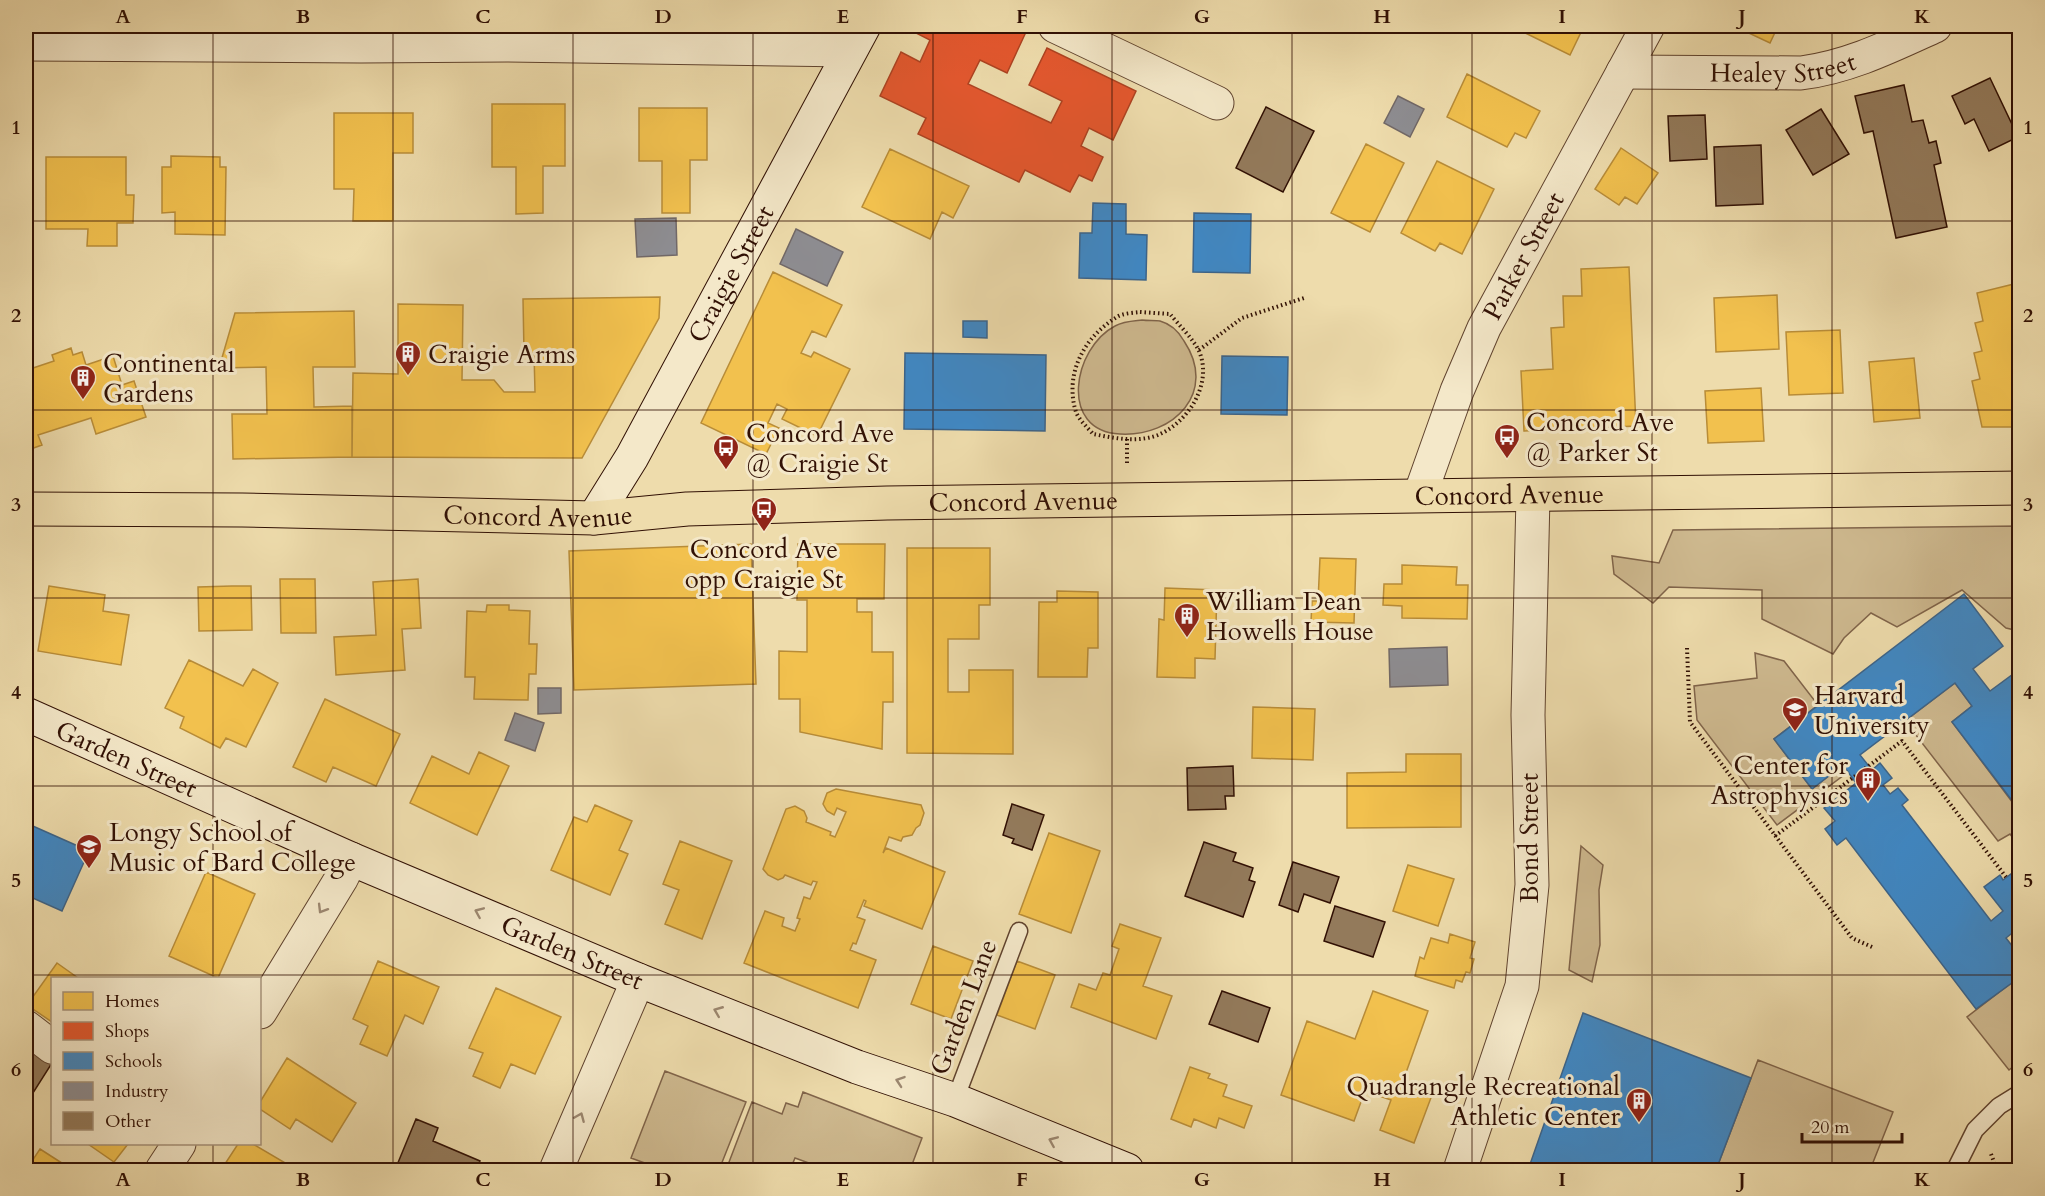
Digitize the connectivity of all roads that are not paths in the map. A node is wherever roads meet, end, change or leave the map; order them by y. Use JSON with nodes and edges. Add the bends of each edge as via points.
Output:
{"nodes":[{"id":1,"x":1055,"y":26,"type":"edge"},
{"id":2,"x":1648,"y":26,"type":"edge"},
{"id":3,"x":1935,"y":26,"type":"edge"},
{"id":4,"x":507,"y":35,"type":"edge"},
{"id":5,"x":857,"y":38,"type":"edge"},
{"id":6,"x":26,"y":44,"type":"edge"},
{"id":7,"x":1623,"y":72,"type":"junction"},
{"id":8,"x":1217,"y":103,"type":"dead end"},
{"id":9,"x":2019,"y":488,"type":"edge"},
{"id":10,"x":1420,"y":495,"type":"junction"},
{"id":11,"x":1533,"y":496,"type":"junction"},
{"id":12,"x":26,"y":509,"type":"edge"},
{"id":13,"x":594,"y":518,"type":"junction"},
{"id":14,"x":26,"y":714,"type":"edge"},
{"id":15,"x":351,"y":859,"type":"junction"},
{"id":16,"x":1019,"y":931,"type":"dead end"},
{"id":17,"x":638,"y":980,"type":"junction"},
{"id":18,"x":261,"y":1010,"type":"edge"},
{"id":19,"x":26,"y":1027,"type":"edge"},
{"id":20,"x":51,"y":1046,"type":"edge"},
{"id":21,"x":2019,"y":1093,"type":"edge"},
{"id":22,"x":955,"y":1100,"type":"junction"},
{"id":23,"x":178,"y":1145,"type":"edge"},
{"id":24,"x":162,"y":1170,"type":"edge"},
{"id":25,"x":556,"y":1170,"type":"edge"},
{"id":26,"x":1127,"y":1170,"type":"edge"},
{"id":27,"x":1460,"y":1170,"type":"edge"},
{"id":28,"x":1955,"y":1170,"type":"edge"}],
"edges":[{"from":1,"to":8,"type":"street"},
{"from":2,"to":7,"type":"street","name":"Parker Street"},
{"from":3,"to":7,"type":"street","name":"Healey Street","via":[[1871,55],[1825,70]]},
{"from":4,"to":5,"type":"street"},
{"from":4,"to":6,"type":"street","via":[[361,46]]},
{"from":5,"to":13,"type":"street","name":"Craigie Street","via":[[632,457]]},
{"from":7,"to":10,"type":"street","name":"Parker Street","via":[[1484,328]]},
{"from":9,"to":11,"type":"main road","name":"Concord Avenue"},
{"from":10,"to":11,"type":"main road","name":"Concord Avenue"},
{"from":10,"to":13,"type":"main road","name":"Concord Avenue","via":[[864,504],[687,509]]},
{"from":11,"to":27,"type":"street","name":"Bond Street","via":[[1528,715],[1532,885],[1522,986]]},
{"from":12,"to":13,"type":"main road","name":"Concord Avenue"},
{"from":14,"to":15,"type":"street","name":"Garden Street"},
{"from":17,"to":15,"type":"street","name":"Garden Street","one_way":true},
{"from":15,"to":18,"type":"street","one_way":true},
{"from":16,"to":22,"type":"lane","name":"Garden Lane"},
{"from":22,"to":17,"type":"street","name":"Garden Street","one_way":true,"via":[[857,1067]]},
{"from":25,"to":17,"type":"street","one_way":true},
{"from":19,"to":20,"type":"street"},
{"from":21,"to":28,"type":"lane","via":[[1975,1130]]},
{"from":26,"to":22,"type":"street","name":"Garden Street","one_way":true},
{"from":23,"to":24,"type":"street"}]}
